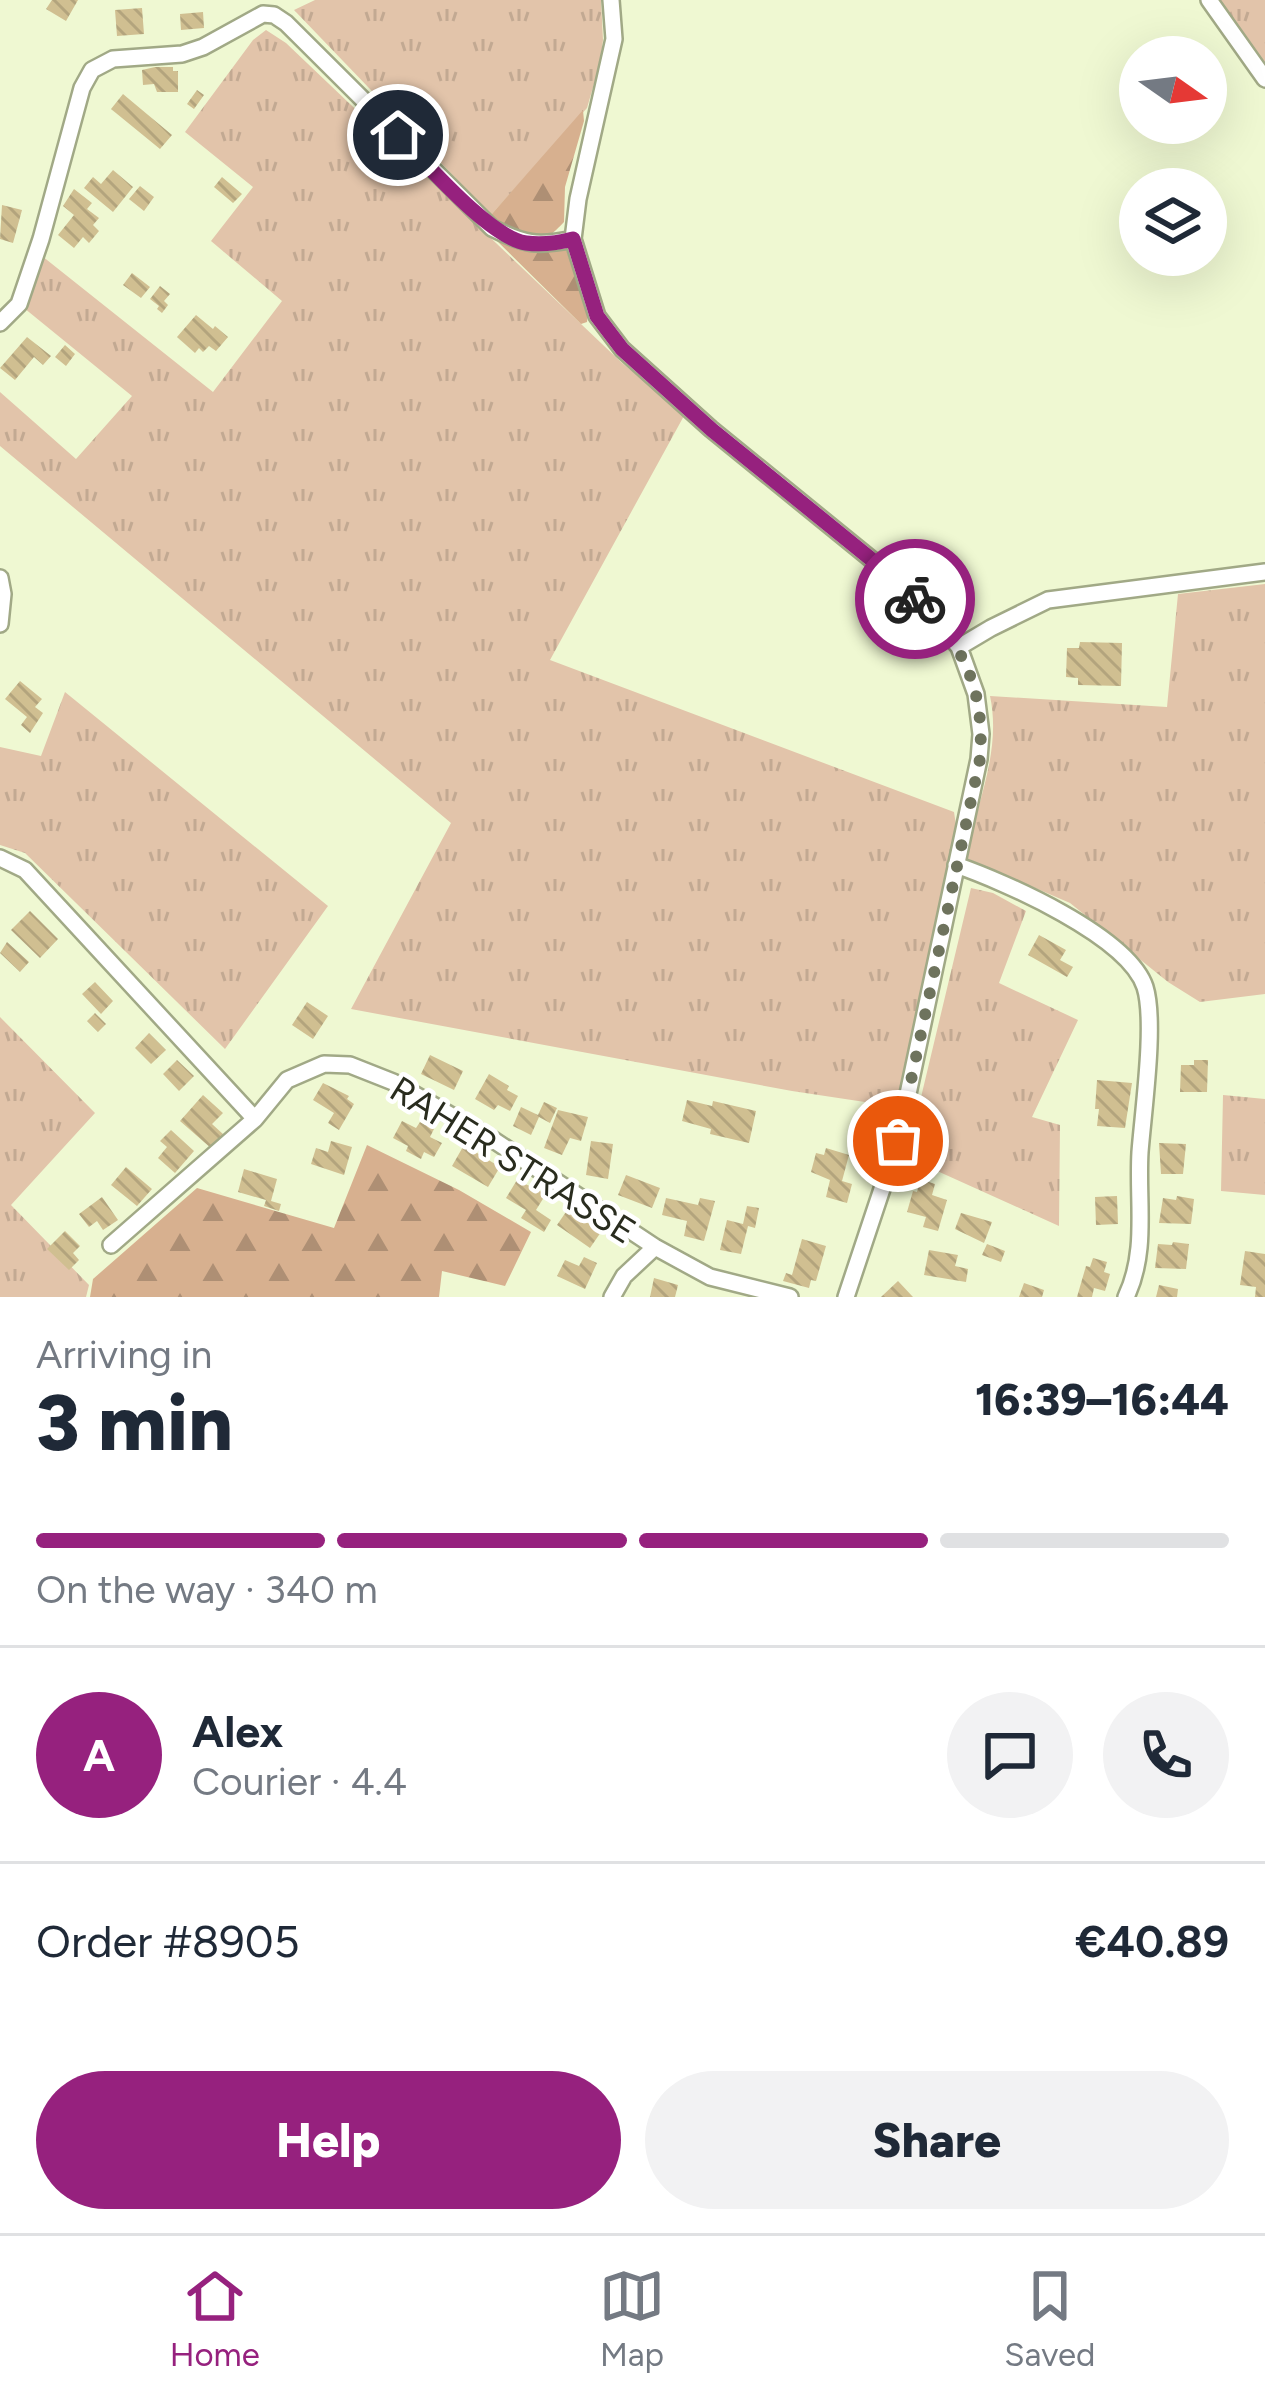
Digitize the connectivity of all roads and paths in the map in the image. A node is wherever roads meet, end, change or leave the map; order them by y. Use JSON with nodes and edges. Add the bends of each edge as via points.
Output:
{"nodes":[{"id":1,"x":611,"y":0,"type":"edge"},
{"id":2,"x":1209,"y":0,"type":"edge"},
{"id":3,"x":1265,"y":79,"type":"edge"},
{"id":4,"x":573,"y":239,"type":"junction"},
{"id":5,"x":0,"y":323,"type":"edge"},
{"id":6,"x":1265,"y":572,"type":"edge"},
{"id":7,"x":0,"y":578,"type":"edge"},
{"id":8,"x":0,"y":624,"type":"edge"},
{"id":9,"x":959,"y":647,"type":"junction"},
{"id":10,"x":0,"y":858,"type":"edge"},
{"id":11,"x":956,"y":865,"type":"junction"},
{"id":12,"x":255,"y":1119,"type":"junction"},
{"id":13,"x":111,"y":1245,"type":"dead end"},
{"id":14,"x":655,"y":1247,"type":"junction"},
{"id":15,"x":611,"y":1297,"type":"edge"},
{"id":16,"x":790,"y":1297,"type":"edge"},
{"id":17,"x":846,"y":1297,"type":"edge"},
{"id":18,"x":1126,"y":1297,"type":"edge"}],
"edges":[{"from":1,"to":4,"type":"street","via":[[614,39]]},
{"from":2,"to":3,"type":"street"},
{"from":4,"to":5,"type":"street","via":[[522,243],[492,228],[286,23],[263,14],[182,54],[113,59],[92,70],[19,304]]},
{"from":4,"to":9,"type":"street","via":[[597,316],[622,349],[882,568]]},
{"from":6,"to":9,"type":"street","via":[[1048,600]]},
{"from":7,"to":8,"type":"street"},
{"from":9,"to":11,"type":"street","via":[[982,734]]},
{"from":10,"to":12,"type":"street","via":[[25,870]]},
{"from":11,"to":17,"type":"street","via":[[898,1141]]},
{"from":11,"to":18,"type":"street","via":[[1066,917],[1122,953],[1144,985],[1140,1247]]},
{"from":12,"to":13,"type":"street","name":"RAHER STRASSE"},
{"from":12,"to":14,"type":"street","name":"RAHER STRASSE","via":[[287,1080],[324,1064],[350,1065],[495,1141]]},
{"from":14,"to":15,"type":"street"},
{"from":14,"to":16,"type":"street","name":"RAHER STRASSE","via":[[710,1277]]}]}
